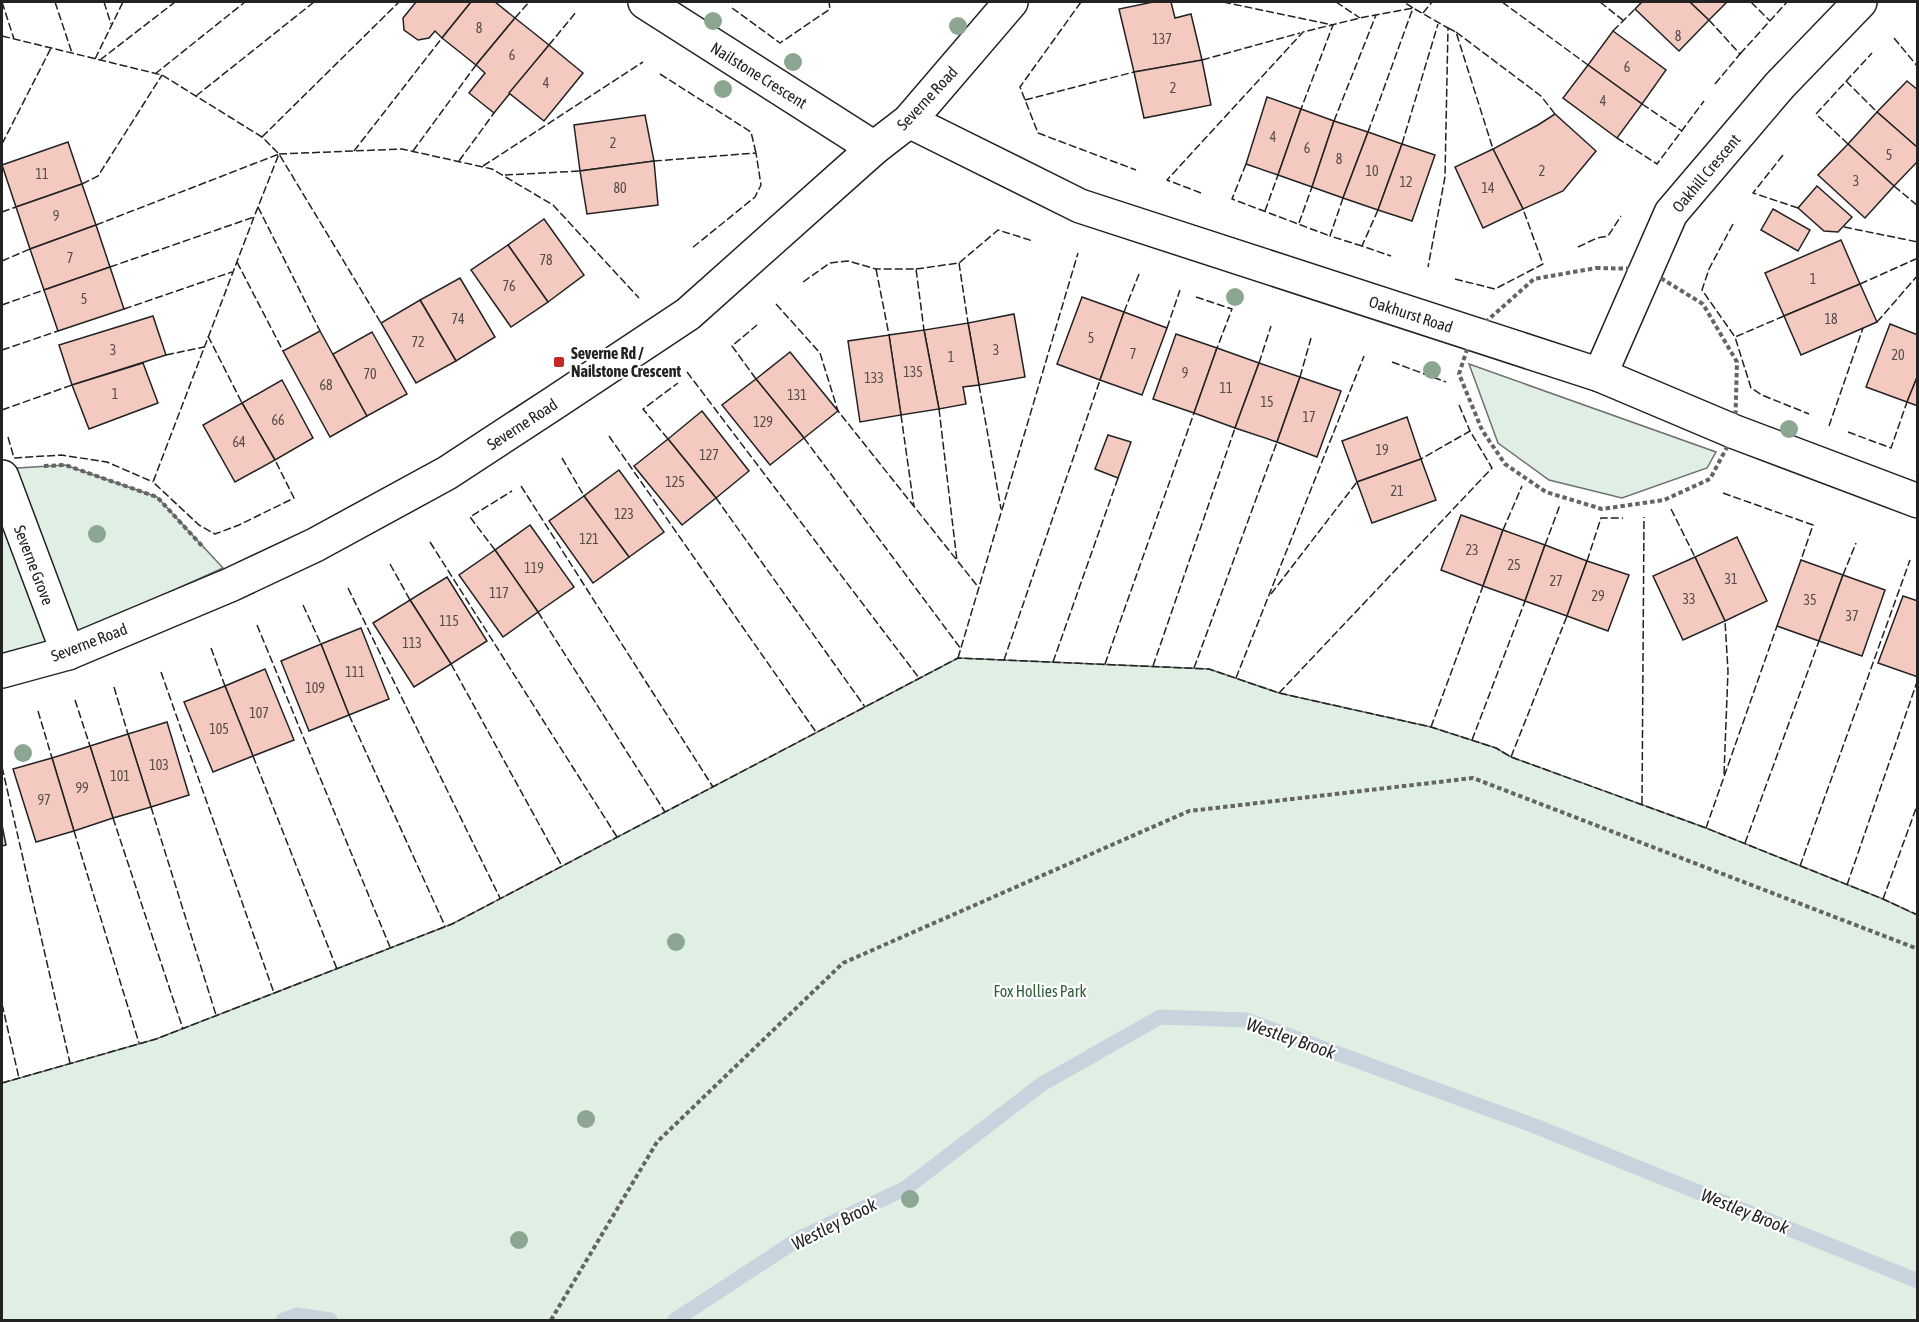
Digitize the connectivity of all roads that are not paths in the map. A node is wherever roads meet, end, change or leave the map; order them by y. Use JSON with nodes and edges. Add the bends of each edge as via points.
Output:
{"nodes":[{"id":1,"x":645,"y":2,"type":"edge"},
{"id":2,"x":1011,"y":2,"type":"edge"},
{"id":3,"x":1860,"y":2,"type":"edge"},
{"id":4,"x":909,"y":121,"type":"junction"},
{"id":5,"x":874,"y":148,"type":"junction"},
{"id":6,"x":1600,"y":375,"type":"junction"},
{"id":7,"x":2,"y":477,"type":"edge"},
{"id":8,"x":1917,"y":501,"type":"edge"},
{"id":9,"x":68,"y":652,"type":"junction"},
{"id":10,"x":2,"y":671,"type":"edge"}],
"edges":[{"from":1,"to":5,"type":"street","name":"Nailstone Crescent"},
{"from":2,"to":4,"type":"street","name":"Severne Road"},
{"from":3,"to":6,"type":"street","name":"Oakhill Crescent","via":[[1780,85],[1671,213]]},
{"from":4,"to":5,"type":"street","name":"Severne Road"},
{"from":4,"to":6,"type":"street","name":"Oakhurst Road","via":[[1080,206]]},
{"from":5,"to":9,"type":"street","name":"Severne Road","via":[[688,314],[447,473],[230,585]]},
{"from":6,"to":8,"type":"street","name":"Oakhurst Road","via":[[1735,432]]},
{"from":7,"to":9,"type":"street","name":"Severne Grove"},
{"from":9,"to":10,"type":"street","name":"Severne Road"}]}
